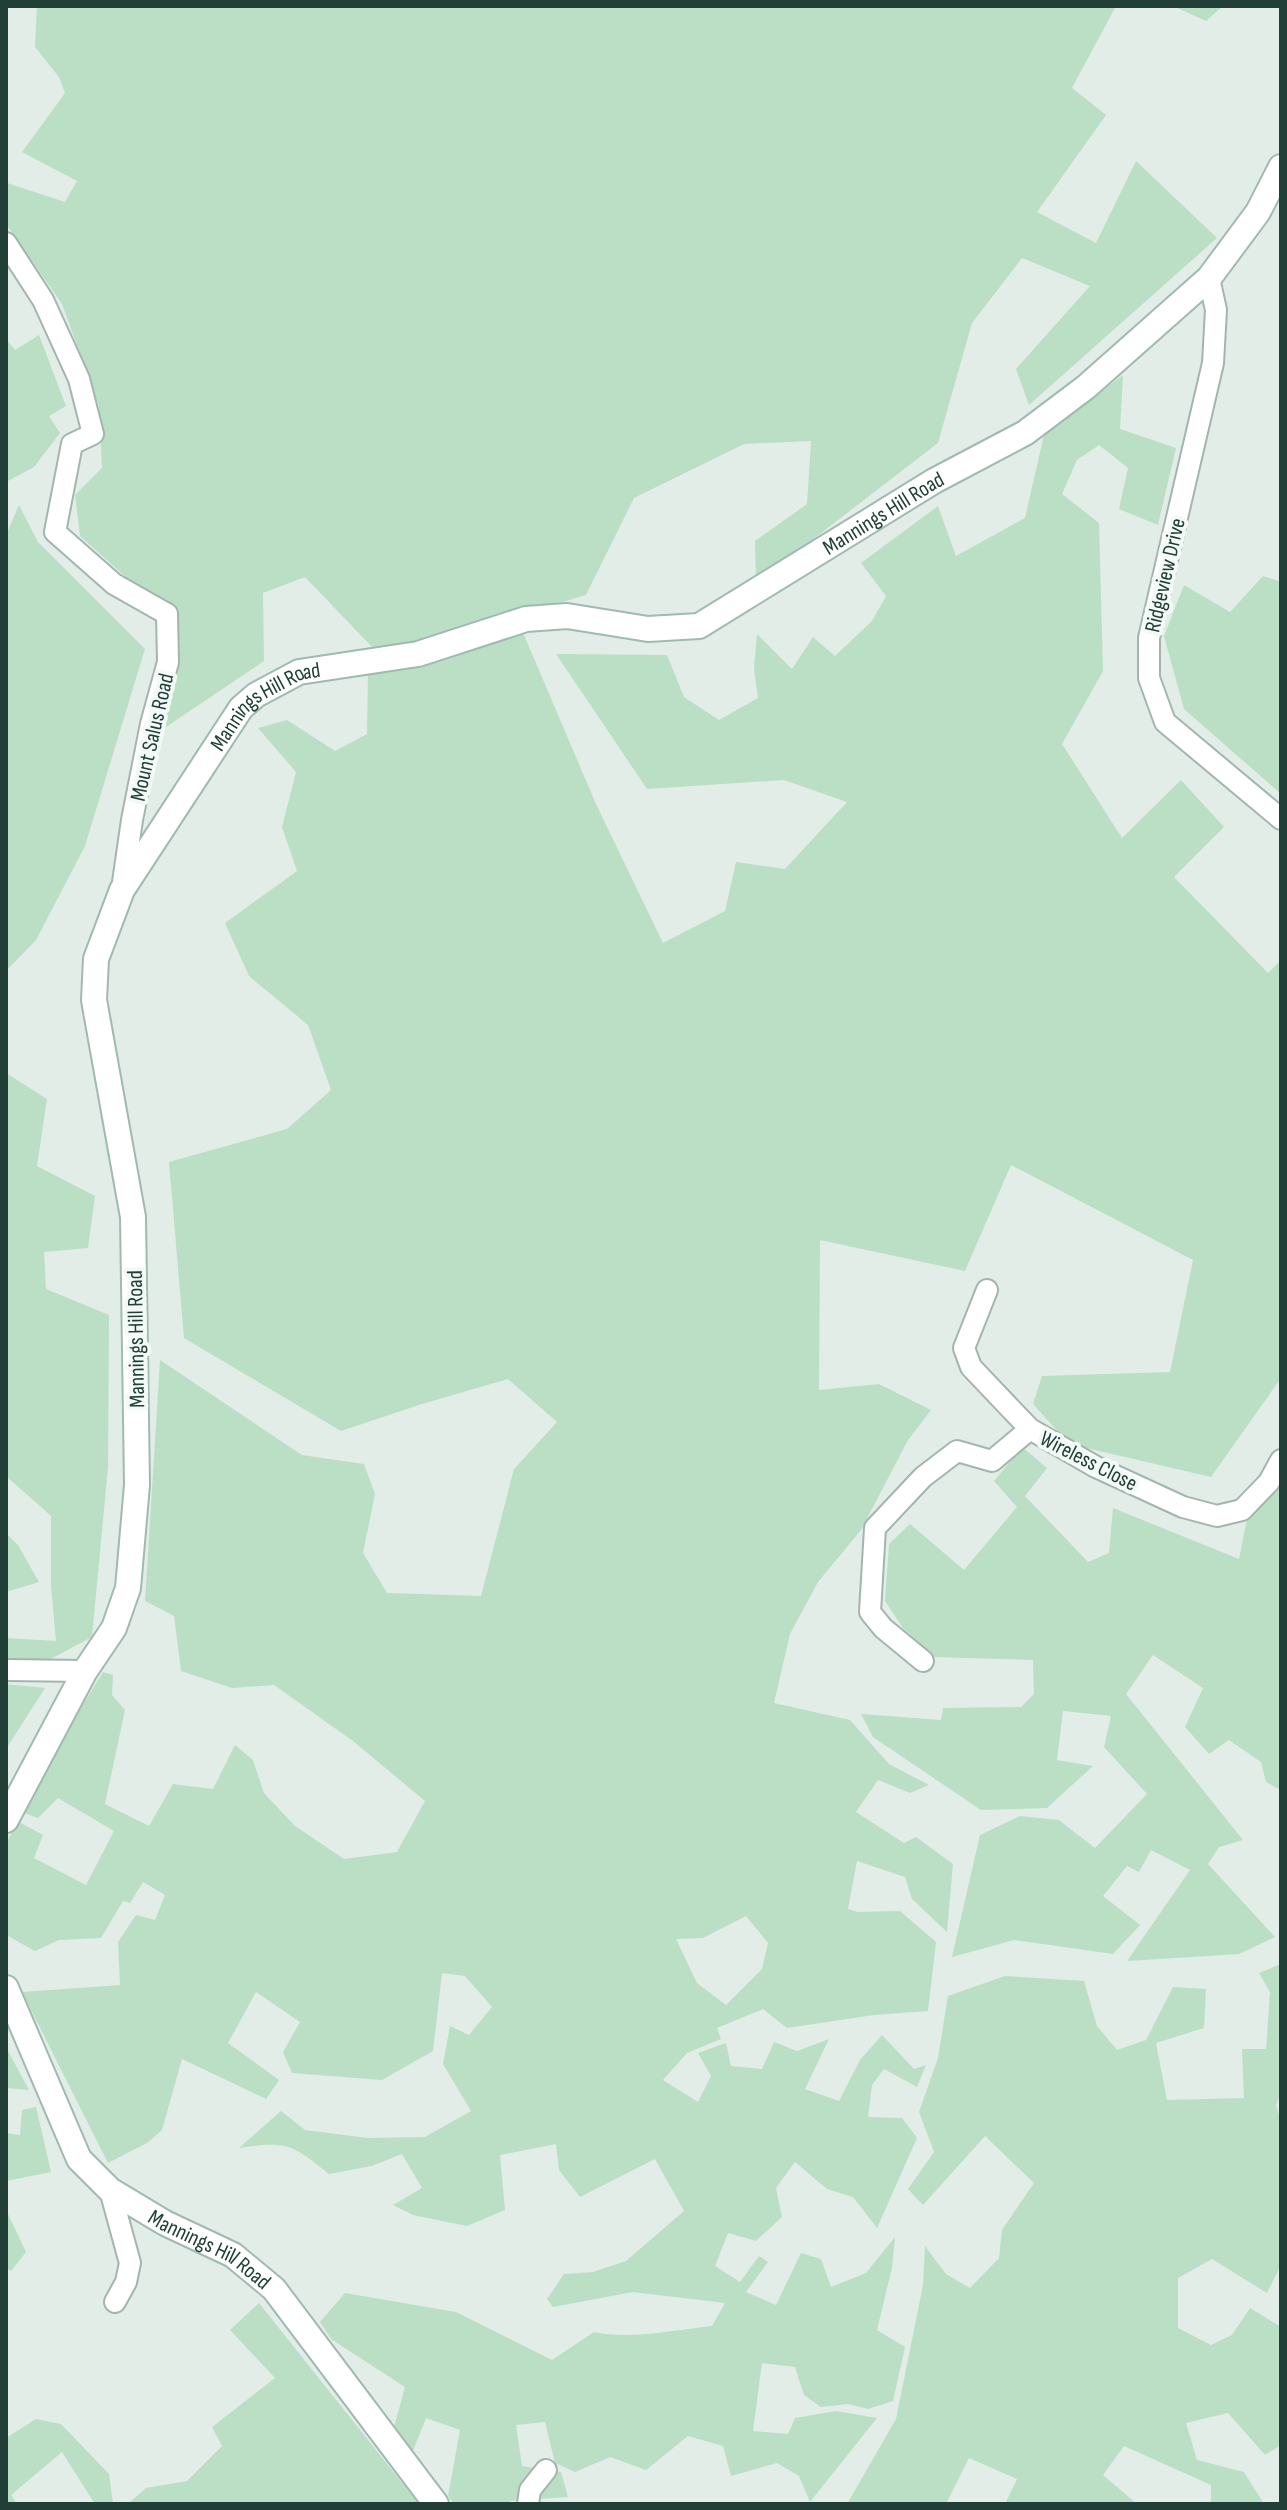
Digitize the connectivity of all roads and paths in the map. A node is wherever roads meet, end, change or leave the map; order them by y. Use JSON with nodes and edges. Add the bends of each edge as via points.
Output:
{"nodes":[{"id":1,"x":1281,"y":167,"type":"edge"},
{"id":2,"x":6,"y":243,"type":"edge"},
{"id":3,"x":1209,"y":278,"type":"junction"},
{"id":4,"x":1281,"y":819,"type":"edge"},
{"id":5,"x":122,"y":890,"type":"junction"},
{"id":6,"x":987,"y":1290,"type":"dead end"},
{"id":7,"x":1030,"y":1429,"type":"junction"},
{"id":8,"x":1281,"y":1460,"type":"edge"},
{"id":9,"x":923,"y":1661,"type":"dead end"},
{"id":10,"x":6,"y":1670,"type":"edge"},
{"id":11,"x":85,"y":1671,"type":"junction"},
{"id":12,"x":6,"y":1820,"type":"edge"},
{"id":13,"x":6,"y":1988,"type":"edge"},
{"id":14,"x":110,"y":2190,"type":"junction"},
{"id":15,"x":115,"y":2302,"type":"dead end"},
{"id":16,"x":546,"y":2470,"type":"dead end"},
{"id":17,"x":436,"y":2504,"type":"edge"},
{"id":18,"x":528,"y":2504,"type":"edge"}],
"edges":[{"from":1,"to":3,"type":"main road","name":"Mannings Hill Road","via":[[1258,212]]},
{"from":2,"to":5,"type":"street","name":"Mount Salus Road","via":[[43,300],[79,379],[93,434],[72,444],[55,532],[114,584],[167,614],[168,662],[151,724]]},
{"from":3,"to":4,"type":"street","name":"Ridgeview Drive","via":[[1216,310],[1213,363],[1149,638],[1149,678],[1165,722]]},
{"from":3,"to":5,"type":"main road","name":"Mannings Hill Road","via":[[1086,387],[1025,433],[934,481],[699,626],[648,629],[567,616],[526,619],[418,654],[299,672],[256,695],[241,708]]},
{"from":5,"to":11,"type":"main road","name":"Mannings Hill Road","via":[[96,959],[94,1000],[133,1217],[137,1485],[128,1588],[114,1628]]},
{"from":6,"to":7,"type":"street","via":[[964,1348],[971,1367]]},
{"from":7,"to":8,"type":"street","name":"Wireless Close","via":[[1096,1467],[1183,1507],[1217,1516],[1242,1510],[1269,1482]]},
{"from":7,"to":9,"type":"street","name":"Wireless Close","via":[[992,1461],[957,1451],[923,1477],[875,1528],[870,1612]]},
{"from":10,"to":11,"type":"street"},
{"from":11,"to":12,"type":"main road","name":"Mannings Hill Road"},
{"from":13,"to":14,"type":"main road","name":"Mannings Hill Road","via":[[79,2159]]},
{"from":14,"to":15,"type":"street","via":[[130,2263]]},
{"from":14,"to":17,"type":"main road","name":"Mannings Hill Road","via":[[233,2255],[274,2289]]},
{"from":16,"to":18,"type":"street","via":[[530,2490]]}]}
